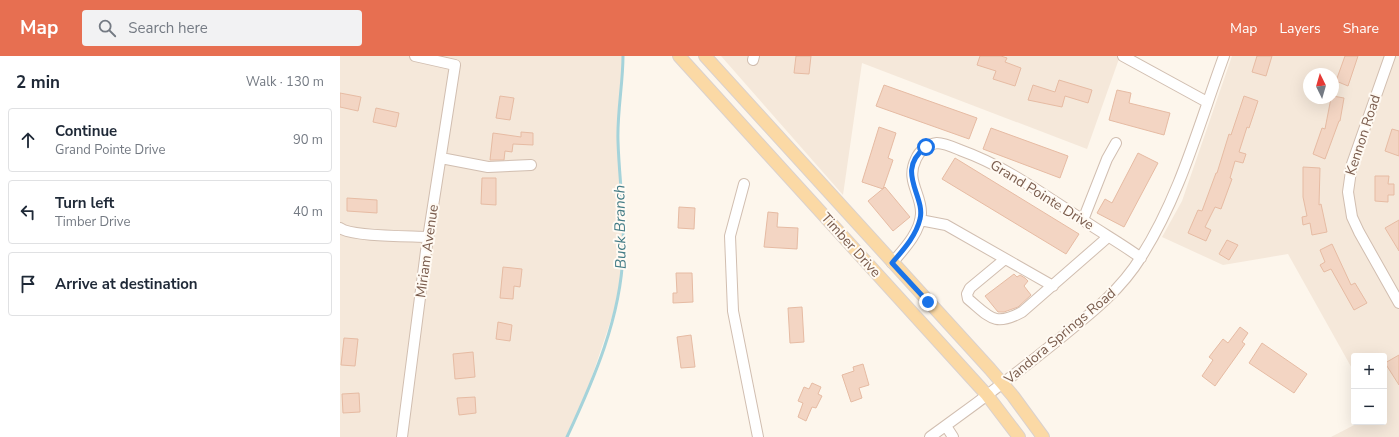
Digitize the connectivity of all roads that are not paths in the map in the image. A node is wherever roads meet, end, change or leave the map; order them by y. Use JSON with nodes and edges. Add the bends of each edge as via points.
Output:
{"nodes":[{"id":1,"x":414,"y":56,"type":"edge"},
{"id":2,"x":679,"y":56,"type":"edge"},
{"id":3,"x":705,"y":56,"type":"edge"},
{"id":4,"x":1123,"y":56,"type":"edge"},
{"id":5,"x":1224,"y":56,"type":"edge"},
{"id":6,"x":1390,"y":56,"type":"edge"},
{"id":7,"x":1207,"y":102,"type":"junction"},
{"id":8,"x":1116,"y":143,"type":"dead end"},
{"id":9,"x":441,"y":158,"type":"junction"},
{"id":10,"x":530,"y":165,"type":"dead end"},
{"id":11,"x":744,"y":184,"type":"dead end"},
{"id":12,"x":920,"y":220,"type":"junction"},
{"id":13,"x":1083,"y":220,"type":"junction"},
{"id":14,"x":340,"y":228,"type":"edge"},
{"id":15,"x":428,"y":237,"type":"junction"},
{"id":16,"x":1108,"y":237,"type":"junction"},
{"id":17,"x":1141,"y":258,"type":"junction"},
{"id":18,"x":1005,"y":259,"type":"junction"},
{"id":19,"x":892,"y":263,"type":"junction"},
{"id":20,"x":1053,"y":286,"type":"junction"},
{"id":21,"x":1398,"y":301,"type":"edge"},
{"id":22,"x":1003,"y":384,"type":"junction"},
{"id":23,"x":987,"y":395,"type":"junction"},
{"id":24,"x":946,"y":426,"type":"junction"},
{"id":25,"x":402,"y":437,"type":"edge"},
{"id":26,"x":758,"y":437,"type":"edge"},
{"id":27,"x":930,"y":437,"type":"edge"},
{"id":28,"x":953,"y":437,"type":"edge"},
{"id":29,"x":1019,"y":437,"type":"edge"},
{"id":30,"x":1043,"y":437,"type":"edge"}],
"edges":[{"from":1,"to":9,"type":"street","name":"Miriam Avenue","via":[[455,65]]},
{"from":2,"to":23,"type":"main road","name":"Timber Drive"},
{"from":3,"to":19,"type":"main road","name":"Timber Drive"},
{"from":4,"to":7,"type":"street"},
{"from":5,"to":7,"type":"street","name":"Vandora Springs Road"},
{"from":6,"to":21,"type":"street","name":"Kennon Road","via":[[1352,164],[1348,192],[1352,217],[1358,232]]},
{"from":7,"to":17,"type":"street","name":"Vandora Springs Road","via":[[1170,203]]},
{"from":8,"to":13,"type":"street"},
{"from":9,"to":10,"type":"street","via":[[488,167]]},
{"from":9,"to":15,"type":"street","name":"Miriam Avenue"},
{"from":11,"to":26,"type":"street","via":[[730,236],[733,311]]},
{"from":12,"to":13,"type":"street","name":"Grand Pointe Drive","via":[[920,207],[913,186],[914,163],[926,147],[938,143],[987,160],[1015,174]]},
{"from":12,"to":18,"type":"street","via":[[946,224]]},
{"from":12,"to":19,"type":"street","via":[[908,244]]},
{"from":13,"to":16,"type":"street","name":"Grand Pointe Drive"},
{"from":14,"to":15,"type":"street","via":[[344,231],[362,233]]},
{"from":15,"to":25,"type":"street","name":"Miriam Avenue"},
{"from":16,"to":17,"type":"street","name":"Grand Pointe Drive"},
{"from":16,"to":20,"type":"street"},
{"from":17,"to":22,"type":"street","name":"Vandora Springs Road","via":[[1116,290],[1082,321]]},
{"from":18,"to":20,"type":"street"},
{"from":18,"to":20,"type":"street","via":[[970,288],[967,294],[968,299],[994,320],[1008,319],[1022,312]]},
{"from":19,"to":22,"type":"main road","name":"Timber Drive"},
{"from":22,"to":23,"type":"street","name":"Vandora Springs Road"},
{"from":22,"to":30,"type":"main road","name":"Timber Drive"},
{"from":23,"to":24,"type":"street","name":"Vandora Springs Road"},
{"from":23,"to":29,"type":"main road","name":"Timber Drive"},
{"from":24,"to":27,"type":"street","name":"Vandora Springs Road"},
{"from":24,"to":28,"type":"street"}]}
